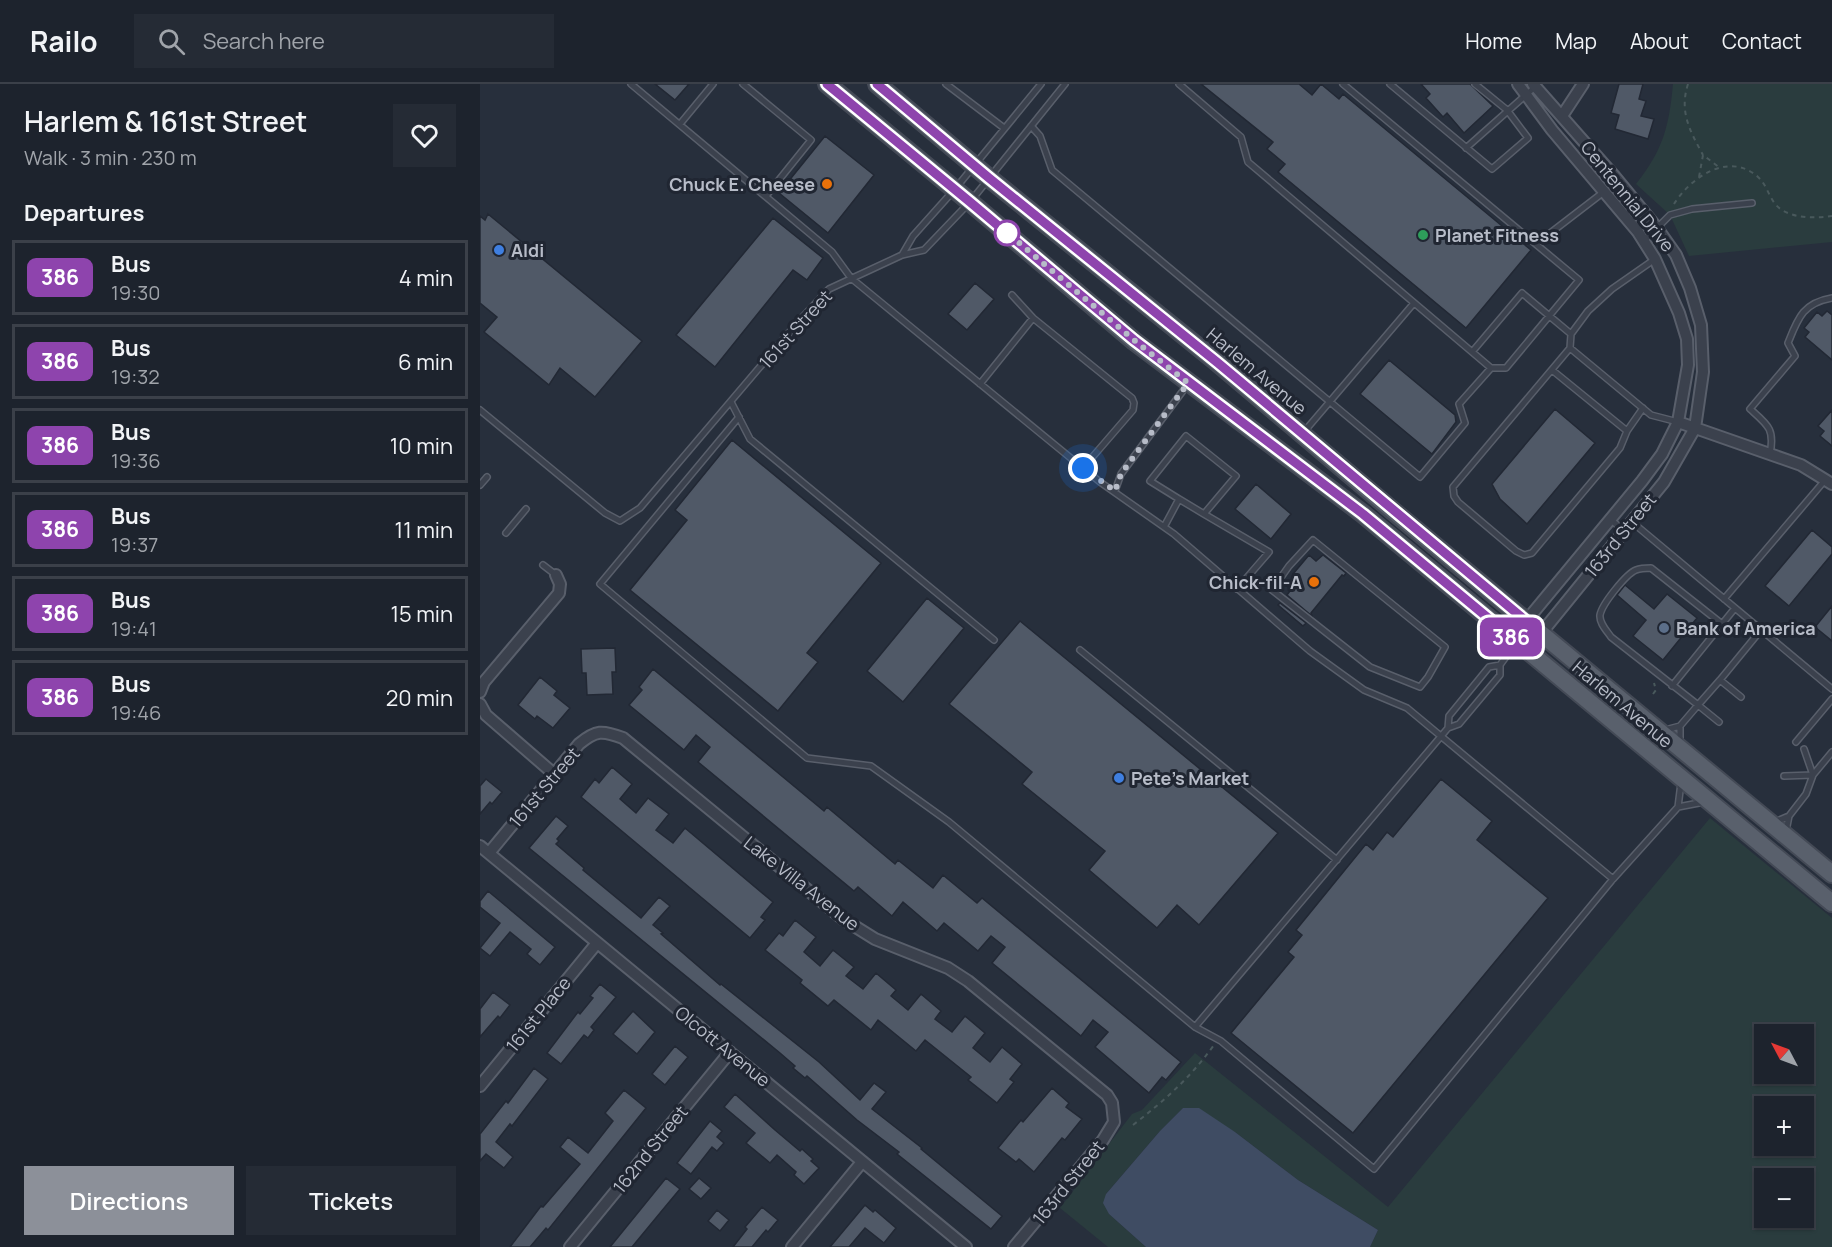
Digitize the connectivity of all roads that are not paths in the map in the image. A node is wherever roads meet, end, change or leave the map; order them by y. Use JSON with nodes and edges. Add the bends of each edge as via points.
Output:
{"nodes":[{"id":1,"x":631,"y":84,"type":"edge"},
{"id":2,"x":713,"y":84,"type":"edge"},
{"id":3,"x":743,"y":84,"type":"edge"},
{"id":4,"x":827,"y":84,"type":"edge"},
{"id":5,"x":877,"y":84,"type":"edge"},
{"id":6,"x":946,"y":84,"type":"edge"},
{"id":7,"x":1041,"y":84,"type":"edge"},
{"id":8,"x":1065,"y":84,"type":"edge"},
{"id":9,"x":1179,"y":84,"type":"edge"},
{"id":10,"x":1343,"y":84,"type":"edge"},
{"id":11,"x":1390,"y":84,"type":"edge"},
{"id":12,"x":1475,"y":84,"type":"edge"},
{"id":13,"x":1518,"y":84,"type":"edge"},
{"id":14,"x":1582,"y":84,"type":"edge"},
{"id":15,"x":1534,"y":85,"type":"edge"},
{"id":16,"x":1525,"y":94,"type":"junction"},
{"id":17,"x":1507,"y":110,"type":"junction"},
{"id":18,"x":1562,"y":116,"type":"junction"},
{"id":19,"x":680,"y":124,"type":"junction"},
{"id":20,"x":1031,"y":126,"type":"junction"},
{"id":21,"x":1004,"y":128,"type":"junction"},
{"id":22,"x":1466,"y":148,"type":"junction"},
{"id":23,"x":974,"y":166,"type":"junction"},
{"id":24,"x":989,"y":178,"type":"junction"},
{"id":25,"x":955,"y":189,"type":"junction"},
{"id":26,"x":1605,"y":191,"type":"junction"},
{"id":27,"x":766,"y":196,"type":"junction"},
{"id":28,"x":970,"y":202,"type":"junction"},
{"id":29,"x":1752,"y":203,"type":"dead end"},
{"id":30,"x":1658,"y":228,"type":"junction"},
{"id":31,"x":1644,"y":241,"type":"junction"},
{"id":32,"x":1536,"y":244,"type":"junction"},
{"id":33,"x":902,"y":255,"type":"junction"},
{"id":34,"x":1655,"y":259,"type":"junction"},
{"id":35,"x":851,"y":278,"type":"junction"},
{"id":36,"x":1012,"y":295,"type":"dead end"},
{"id":37,"x":1832,"y":298,"type":"edge"},
{"id":38,"x":1414,"y":303,"type":"junction"},
{"id":39,"x":1549,"y":317,"type":"junction"},
{"id":40,"x":1033,"y":318,"type":"junction"},
{"id":41,"x":1571,"y":334,"type":"junction"},
{"id":42,"x":1570,"y":348,"type":"junction"},
{"id":43,"x":1472,"y":352,"type":"junction"},
{"id":44,"x":1491,"y":368,"type":"junction"},
{"id":45,"x":1552,"y":370,"type":"junction"},
{"id":46,"x":1188,"y":383,"type":"junction"},
{"id":47,"x":980,"y":384,"type":"junction"},
{"id":48,"x":731,"y":402,"type":"junction"},
{"id":49,"x":1330,"y":402,"type":"junction"},
{"id":50,"x":1642,"y":408,"type":"junction"},
{"id":51,"x":480,"y":410,"type":"edge"},
{"id":52,"x":739,"y":417,"type":"junction"},
{"id":53,"x":1678,"y":422,"type":"junction"},
{"id":54,"x":1695,"y":428,"type":"junction"},
{"id":55,"x":1627,"y":430,"type":"junction"},
{"id":56,"x":1302,"y":434,"type":"junction"},
{"id":57,"x":1770,"y":454,"type":"junction"},
{"id":58,"x":1083,"y":468,"type":"junction"},
{"id":59,"x":487,"y":477,"type":"dead end"},
{"id":60,"x":1829,"y":482,"type":"edge"},
{"id":61,"x":480,"y":485,"type":"edge"},
{"id":62,"x":1115,"y":491,"type":"junction"},
{"id":63,"x":1179,"y":499,"type":"junction"},
{"id":64,"x":526,"y":509,"type":"dead end"},
{"id":65,"x":1204,"y":514,"type":"junction"},
{"id":66,"x":1610,"y":519,"type":"junction"},
{"id":67,"x":1632,"y":522,"type":"junction"},
{"id":68,"x":1164,"y":527,"type":"junction"},
{"id":69,"x":1624,"y":531,"type":"junction"},
{"id":70,"x":506,"y":533,"type":"dead end"},
{"id":71,"x":543,"y":565,"type":"dead end"},
{"id":72,"x":556,"y":575,"type":"joint"},
{"id":73,"x":1237,"y":590,"type":"junction"},
{"id":74,"x":1724,"y":599,"type":"junction"},
{"id":75,"x":1735,"y":608,"type":"junction"},
{"id":76,"x":1722,"y":624,"type":"junction"},
{"id":77,"x":1532,"y":626,"type":"junction"},
{"id":78,"x":1761,"y":630,"type":"junction"},
{"id":79,"x":1325,"y":632,"type":"joint"},
{"id":80,"x":994,"y":640,"type":"dead end"},
{"id":81,"x":1517,"y":642,"type":"junction"},
{"id":82,"x":1080,"y":650,"type":"dead end"},
{"id":83,"x":1500,"y":665,"type":"junction"},
{"id":84,"x":1720,"y":680,"type":"junction"},
{"id":85,"x":1672,"y":686,"type":"junction"},
{"id":86,"x":1832,"y":689,"type":"edge"},
{"id":87,"x":480,"y":692,"type":"edge"},
{"id":88,"x":1741,"y":697,"type":"dead end"},
{"id":89,"x":1832,"y":699,"type":"edge"},
{"id":90,"x":480,"y":704,"type":"edge"},
{"id":91,"x":1698,"y":705,"type":"junction"},
{"id":92,"x":1719,"y":722,"type":"dead end"},
{"id":93,"x":1680,"y":726,"type":"junction"},
{"id":94,"x":1448,"y":728,"type":"junction"},
{"id":95,"x":605,"y":731,"type":"joint"},
{"id":96,"x":1659,"y":731,"type":"junction"},
{"id":97,"x":1441,"y":736,"type":"junction"},
{"id":98,"x":1796,"y":742,"type":"dead end"},
{"id":99,"x":1680,"y":748,"type":"junction"},
{"id":100,"x":1804,"y":749,"type":"dead end"},
{"id":101,"x":1832,"y":752,"type":"edge"},
{"id":102,"x":554,"y":774,"type":"junction"},
{"id":103,"x":1813,"y":775,"type":"junction"},
{"id":104,"x":1784,"y":776,"type":"dead end"},
{"id":105,"x":1682,"y":779,"type":"junction"},
{"id":106,"x":1709,"y":801,"type":"junction"},
{"id":107,"x":1678,"y":807,"type":"junction"},
{"id":108,"x":1789,"y":816,"type":"junction"},
{"id":109,"x":1772,"y":824,"type":"junction"},
{"id":110,"x":1785,"y":835,"type":"junction"},
{"id":111,"x":484,"y":850,"type":"edge"},
{"id":112,"x":1337,"y":860,"type":"junction"},
{"id":113,"x":1832,"y":874,"type":"edge"},
{"id":114,"x":1613,"y":879,"type":"junction"},
{"id":115,"x":1832,"y":903,"type":"edge"},
{"id":116,"x":597,"y":943,"type":"junction"},
{"id":117,"x":1195,"y":1027,"type":"junction"},
{"id":118,"x":730,"y":1052,"type":"junction"},
{"id":119,"x":480,"y":1086,"type":"edge"},
{"id":120,"x":1114,"y":1113,"type":"joint"},
{"id":121,"x":862,"y":1162,"type":"junction"},
{"id":122,"x":570,"y":1247,"type":"edge"},
{"id":123,"x":792,"y":1247,"type":"edge"},
{"id":124,"x":966,"y":1247,"type":"edge"},
{"id":125,"x":1014,"y":1247,"type":"edge"}],
"edges":[{"from":1,"to":19,"type":"lane"},
{"from":2,"to":19,"type":"lane"},
{"from":3,"to":27,"type":"lane","via":[[812,140]]},
{"from":4,"to":25,"type":"main road","name":"Harlem Avenue"},
{"from":5,"to":23,"type":"main road","name":"Harlem Avenue"},
{"from":6,"to":21,"type":"lane"},
{"from":7,"to":21,"type":"lane"},
{"from":8,"to":20,"type":"lane","name":"161st Street"},
{"from":9,"to":38,"type":"lane","via":[[1241,137],[1248,162]]},
{"from":10,"to":32,"type":"lane"},
{"from":11,"to":22,"type":"lane"},
{"from":12,"to":17,"type":"lane"},
{"from":13,"to":16,"type":"street","name":"Centennial Drive"},
{"from":14,"to":18,"type":"street"},
{"from":15,"to":16,"type":"lane"},
{"from":15,"to":18,"type":"street","name":"Centennial Drive"},
{"from":16,"to":17,"type":"lane"},
{"from":16,"to":26,"type":"street","name":"Centennial Drive"},
{"from":17,"to":22,"type":"lane"},
{"from":17,"to":22,"type":"lane","via":[[1528,138],[1492,169]]},
{"from":18,"to":30,"type":"street","name":"Centennial Drive"},
{"from":19,"to":27,"type":"lane"},
{"from":20,"to":24,"type":"lane","name":"161st Street"},
{"from":20,"to":49,"type":"lane","via":[[1040,136],[1052,170]]},
{"from":21,"to":23,"type":"lane"},
{"from":23,"to":24,"type":"main road","name":"Harlem Avenue"},
{"from":23,"to":25,"type":"lane"},
{"from":24,"to":28,"type":"lane","name":"161st Street"},
{"from":24,"to":56,"type":"main road","name":"Harlem Avenue"},
{"from":25,"to":28,"type":"main road","name":"Harlem Avenue"},
{"from":25,"to":33,"type":"lane","via":[[913,236]]},
{"from":26,"to":31,"type":"street","name":"Centennial Drive"},
{"from":26,"to":32,"type":"lane"},
{"from":27,"to":35,"type":"lane","via":[[832,252]]},
{"from":28,"to":33,"type":"lane","name":"161st Street","via":[[924,250]]},
{"from":28,"to":46,"type":"main road","name":"Harlem Avenue"},
{"from":29,"to":30,"type":"lane","via":[[1670,215]]},
{"from":30,"to":31,"type":"lane"},
{"from":30,"to":54,"type":"street","name":"Centennial Drive","via":[[1676,255],[1701,326],[1703,372]]},
{"from":31,"to":34,"type":"street","name":"Centennial Drive"},
{"from":32,"to":39,"type":"lane","via":[[1579,280]]},
{"from":33,"to":35,"type":"lane","name":"161st Street"},
{"from":34,"to":41,"type":"lane","via":[[1612,289]]},
{"from":34,"to":53,"type":"street","name":"Centennial Drive","via":[[1687,339],[1688,364]]},
{"from":35,"to":47,"type":"lane"},
{"from":35,"to":48,"type":"lane","name":"161st Street","via":[[829,289]]},
{"from":36,"to":40,"type":"lane"},
{"from":37,"to":57,"type":"lane","via":[[1815,301],[1797,320],[1788,343],[1795,356],[1750,409],[1769,426],[1773,440]]},
{"from":38,"to":43,"type":"lane"},
{"from":38,"to":49,"type":"lane"},
{"from":39,"to":41,"type":"lane"},
{"from":39,"to":43,"type":"lane","via":[[1522,293]]},
{"from":39,"to":44,"type":"lane","via":[[1506,368]]},
{"from":40,"to":47,"type":"lane"},
{"from":40,"to":58,"type":"lane","via":[[1134,403],[1133,410]]},
{"from":41,"to":42,"type":"lane"},
{"from":42,"to":45,"type":"lane"},
{"from":42,"to":50,"type":"lane"},
{"from":43,"to":44,"type":"lane"},
{"from":44,"to":49,"type":"lane","via":[[1459,404],[1465,423],[1420,477]]},
{"from":45,"to":55,"type":"lane"},
{"from":45,"to":55,"type":"lane","via":[[1454,488],[1458,502],[1516,551],[1532,553],[1620,448]]},
{"from":46,"to":62,"type":"lane","via":[[1121,474]]},
{"from":46,"to":81,"type":"main road","name":"Harlem Avenue","via":[[1363,514]]},
{"from":47,"to":58,"type":"lane"},
{"from":48,"to":51,"type":"lane","name":"161st Street","via":[[640,508],[620,521],[605,513]]},
{"from":48,"to":52,"type":"lane"},
{"from":49,"to":56,"type":"lane"},
{"from":50,"to":53,"type":"lane","via":[[1657,418]]},
{"from":50,"to":55,"type":"lane"},
{"from":52,"to":80,"type":"lane","via":[[750,439]]},
{"from":52,"to":117,"type":"lane","via":[[600,584],[807,758],[871,766],[949,822]]},
{"from":53,"to":54,"type":"street"},
{"from":53,"to":66,"type":"street","name":"163rd Street","via":[[1662,454]]},
{"from":54,"to":57,"type":"street"},
{"from":54,"to":67,"type":"street","name":"163rd Street","via":[[1664,483]]},
{"from":56,"to":77,"type":"main road","name":"Harlem Avenue"},
{"from":57,"to":60,"type":"street","via":[[1802,465]]},
{"from":58,"to":62,"type":"lane"},
{"from":59,"to":61,"type":"lane"},
{"from":60,"to":74,"type":"lane"},
{"from":62,"to":68,"type":"lane"},
{"from":63,"to":65,"type":"lane"},
{"from":63,"to":65,"type":"lane","via":[[1150,481],[1186,436],[1236,476]]},
{"from":63,"to":68,"type":"lane"},
{"from":64,"to":70,"type":"lane"},
{"from":65,"to":73,"type":"lane","via":[[1269,552]]},
{"from":66,"to":69,"type":"lane"},
{"from":66,"to":77,"type":"street","name":"163rd Street","via":[[1532,614]]},
{"from":67,"to":69,"type":"street","name":"163rd Street"},
{"from":67,"to":74,"type":"lane"},
{"from":68,"to":73,"type":"lane"},
{"from":69,"to":77,"type":"street","name":"163rd Street","via":[[1547,626]]},
{"from":71,"to":72,"type":"lane"},
{"from":72,"to":87,"type":"street","via":[[559,593],[484,682]]},
{"from":73,"to":97,"type":"lane","via":[[1364,690],[1407,708]]},
{"from":74,"to":75,"type":"lane"},
{"from":75,"to":76,"type":"lane"},
{"from":75,"to":78,"type":"lane"},
{"from":76,"to":85,"type":"lane"},
{"from":76,"to":85,"type":"lane","via":[[1651,568],[1629,574],[1606,602],[1600,615],[1611,637]]},
{"from":77,"to":81,"type":"street","name":"163rd Street"},
{"from":77,"to":96,"type":"main road","name":"Harlem Avenue"},
{"from":78,"to":84,"type":"lane"},
{"from":78,"to":86,"type":"lane"},
{"from":79,"to":79,"type":"lane","via":[[1272,590],[1313,540],[1444,647],[1420,687],[1370,667]]},
{"from":81,"to":83,"type":"lane"},
{"from":81,"to":105,"type":"main road","name":"Harlem Avenue"},
{"from":82,"to":112,"type":"lane"},
{"from":83,"to":94,"type":"lane","via":[[1500,675],[1459,724]]},
{"from":83,"to":94,"type":"lane","via":[[1489,667],[1449,716]]},
{"from":84,"to":88,"type":"lane"},
{"from":84,"to":91,"type":"lane"},
{"from":85,"to":91,"type":"lane"},
{"from":89,"to":98,"type":"lane"},
{"from":90,"to":102,"type":"street","via":[[486,716]]},
{"from":91,"to":92,"type":"lane"},
{"from":91,"to":93,"type":"lane"},
{"from":93,"to":96,"type":"lane"},
{"from":93,"to":99,"type":"lane"},
{"from":94,"to":97,"type":"lane"},
{"from":95,"to":102,"type":"street","name":"161st Street","via":[[590,735],[579,744]]},
{"from":95,"to":120,"type":"street","name":"Lake Villa Avenue","via":[[622,738],[843,919],[875,939],[948,968],[968,981],[1107,1095]]},
{"from":96,"to":99,"type":"main road","name":"Harlem Avenue"},
{"from":97,"to":112,"type":"lane"},
{"from":97,"to":114,"type":"lane"},
{"from":99,"to":109,"type":"main road","name":"Harlem Avenue"},
{"from":100,"to":103,"type":"lane"},
{"from":101,"to":103,"type":"lane"},
{"from":102,"to":111,"type":"street","name":"161st Street"},
{"from":103,"to":104,"type":"lane"},
{"from":103,"to":108,"type":"lane","via":[[1806,794]]},
{"from":105,"to":106,"type":"main road","name":"Harlem Avenue"},
{"from":105,"to":107,"type":"lane"},
{"from":106,"to":107,"type":"lane"},
{"from":106,"to":115,"type":"main road","name":"Harlem Avenue"},
{"from":107,"to":114,"type":"lane"},
{"from":108,"to":109,"type":"lane"},
{"from":108,"to":110,"type":"lane"},
{"from":109,"to":110,"type":"main road","name":"Harlem Avenue"},
{"from":110,"to":113,"type":"main road","name":"Harlem Avenue"},
{"from":111,"to":116,"type":"street","name":"Olcott Avenue"},
{"from":112,"to":117,"type":"lane"},
{"from":114,"to":117,"type":"lane","via":[[1374,1169],[1218,1039]]},
{"from":116,"to":118,"type":"street","name":"Olcott Avenue"},
{"from":116,"to":119,"type":"street","name":"161st Place"},
{"from":118,"to":121,"type":"street","name":"Olcott Avenue"},
{"from":118,"to":122,"type":"street","name":"162nd Street"},
{"from":120,"to":125,"type":"street","name":"163rd Street","via":[[1114,1122],[1103,1140]]},
{"from":121,"to":123,"type":"street"},
{"from":121,"to":124,"type":"street","name":"Olcott Avenue"}]}
